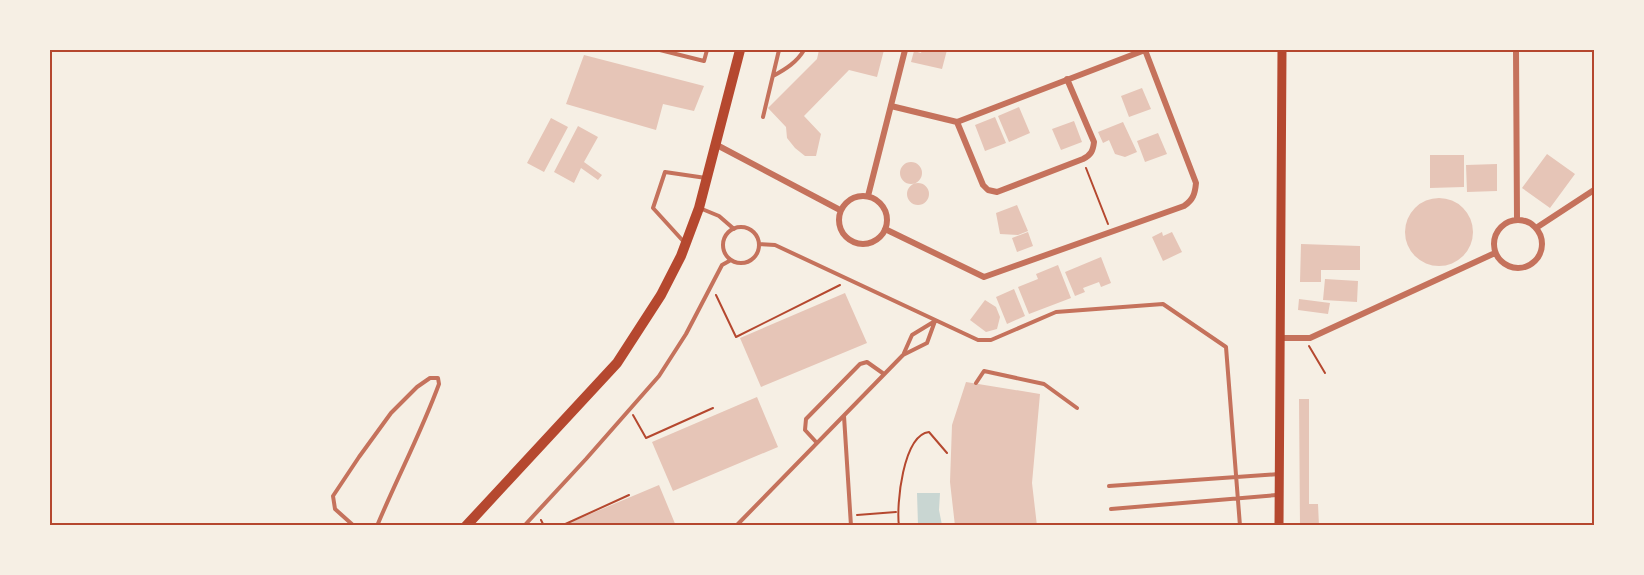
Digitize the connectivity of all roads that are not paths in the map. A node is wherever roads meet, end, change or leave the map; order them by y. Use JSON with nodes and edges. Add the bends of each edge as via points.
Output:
{"nodes":[{"id":1,"x":660,"y":50,"type":"edge"},
{"id":2,"x":706,"y":50,"type":"edge"},
{"id":3,"x":740,"y":50,"type":"edge"},
{"id":4,"x":779,"y":50,"type":"edge"},
{"id":5,"x":804,"y":50,"type":"edge"},
{"id":6,"x":905,"y":50,"type":"edge"},
{"id":7,"x":1145,"y":50,"type":"edge"},
{"id":8,"x":1282,"y":50,"type":"edge"},
{"id":9,"x":1516,"y":50,"type":"edge"},
{"id":10,"x":773,"y":77,"type":"junction"},
{"id":11,"x":1067,"y":79,"type":"junction"},
{"id":12,"x":891,"y":106,"type":"junction"},
{"id":13,"x":763,"y":117,"type":"dead end"},
{"id":14,"x":957,"y":122,"type":"junction"},
{"id":15,"x":715,"y":144,"type":"junction"},
{"id":16,"x":707,"y":179,"type":"junction"},
{"id":17,"x":1594,"y":190,"type":"edge"},
{"id":18,"x":868,"y":196,"type":"junction"},
{"id":19,"x":699,"y":208,"type":"junction"},
{"id":20,"x":840,"y":210,"type":"junction"},
{"id":21,"x":1517,"y":220,"type":"junction"},
{"id":22,"x":1536,"y":228,"type":"junction"},
{"id":23,"x":734,"y":229,"type":"junction"},
{"id":24,"x":885,"y":230,"type":"junction"},
{"id":25,"x":686,"y":244,"type":"junction"},
{"id":26,"x":759,"y":244,"type":"junction"},
{"id":27,"x":1495,"y":253,"type":"junction"},
{"id":28,"x":731,"y":260,"type":"junction"},
{"id":29,"x":935,"y":321,"type":"junction"},
{"id":30,"x":1281,"y":338,"type":"junction"},
{"id":31,"x":903,"y":355,"type":"junction"},
{"id":32,"x":884,"y":374,"type":"junction"},
{"id":33,"x":976,"y":383,"type":"dead end"},
{"id":34,"x":1077,"y":408,"type":"dead end"},
{"id":35,"x":844,"y":416,"type":"junction"},
{"id":36,"x":817,"y":443,"type":"junction"},
{"id":37,"x":1280,"y":474,"type":"junction"},
{"id":38,"x":1237,"y":477,"type":"junction"},
{"id":39,"x":1109,"y":486,"type":"dead end"},
{"id":40,"x":1280,"y":494,"type":"junction"},
{"id":41,"x":1239,"y":498,"type":"junction"},
{"id":42,"x":1111,"y":509,"type":"dead end"},
{"id":43,"x":354,"y":525,"type":"edge"},
{"id":44,"x":377,"y":525,"type":"edge"},
{"id":45,"x":466,"y":525,"type":"edge"},
{"id":46,"x":524,"y":525,"type":"edge"},
{"id":47,"x":736,"y":525,"type":"edge"},
{"id":48,"x":851,"y":525,"type":"edge"},
{"id":49,"x":1240,"y":525,"type":"edge"},
{"id":50,"x":1279,"y":525,"type":"edge"}],
"edges":[{"from":1,"to":2,"type":"lane","via":[[704,61]]},
{"from":3,"to":15,"type":"main road"},
{"from":4,"to":10,"type":"lane"},
{"from":5,"to":10,"type":"lane","via":[[800,58]]},
{"from":6,"to":12,"type":"street"},
{"from":7,"to":11,"type":"street"},
{"from":7,"to":24,"type":"street","via":[[1196,183],[1192,201],[984,277]]},
{"from":8,"to":30,"type":"main road"},
{"from":9,"to":21,"type":"street"},
{"from":10,"to":13,"type":"lane"},
{"from":11,"to":14,"type":"street"},
{"from":11,"to":14,"type":"street","via":[[1094,142],[1094,150],[1083,159],[997,192],[988,190]]},
{"from":12,"to":14,"type":"street"},
{"from":12,"to":18,"type":"street"},
{"from":15,"to":16,"type":"main road"},
{"from":15,"to":20,"type":"street"},
{"from":16,"to":19,"type":"main road"},
{"from":16,"to":25,"type":"lane","via":[[665,172],[653,208]]},
{"from":17,"to":22,"type":"street"},
{"from":18,"to":20,"type":"street","via":[[852,198]]},
{"from":18,"to":24,"type":"street","via":[[885,209]]},
{"from":19,"to":23,"type":"lane","via":[[719,216]]},
{"from":19,"to":25,"type":"main road"},
{"from":20,"to":24,"type":"street","via":[[839,227],[849,240],[865,244]]},
{"from":21,"to":22,"type":"street"},
{"from":21,"to":27,"type":"street","via":[[1497,231]]},
{"from":22,"to":27,"type":"street","via":[[1542,242],[1534,263],[1512,268],[1504,265]]},
{"from":23,"to":26,"type":"lane","via":[[750,230]]},
{"from":23,"to":28,"type":"lane","via":[[723,241],[724,252]]},
{"from":25,"to":45,"type":"main road","via":[[661,295],[617,363]]},
{"from":26,"to":28,"type":"lane","via":[[752,259],[741,263]]},
{"from":26,"to":29,"type":"lane","via":[[775,245]]},
{"from":27,"to":30,"type":"street","via":[[1310,338]]},
{"from":28,"to":46,"type":"lane","via":[[722,266],[659,376]]},
{"from":29,"to":31,"type":"lane","via":[[912,334]]},
{"from":29,"to":31,"type":"lane","via":[[927,343]]},
{"from":29,"to":38,"type":"lane","via":[[978,340],[991,340],[1056,312],[1163,304],[1226,347]]},
{"from":30,"to":37,"type":"main road"},
{"from":31,"to":32,"type":"lane"},
{"from":32,"to":35,"type":"lane"},
{"from":32,"to":36,"type":"lane","via":[[867,362],[860,364],[806,419],[805,430]]},
{"from":33,"to":34,"type":"lane","via":[[984,371],[1044,384]]},
{"from":35,"to":36,"type":"lane"},
{"from":35,"to":48,"type":"lane"},
{"from":36,"to":47,"type":"lane"},
{"from":37,"to":38,"type":"lane"},
{"from":37,"to":40,"type":"main road"},
{"from":38,"to":39,"type":"lane"},
{"from":38,"to":41,"type":"lane"},
{"from":40,"to":41,"type":"lane"},
{"from":40,"to":50,"type":"main road"},
{"from":41,"to":42,"type":"lane"},
{"from":41,"to":49,"type":"lane"},
{"from":43,"to":44,"type":"lane","via":[[335,509],[333,496],[391,413],[417,387],[430,378],[438,378],[424,424]]}]}
